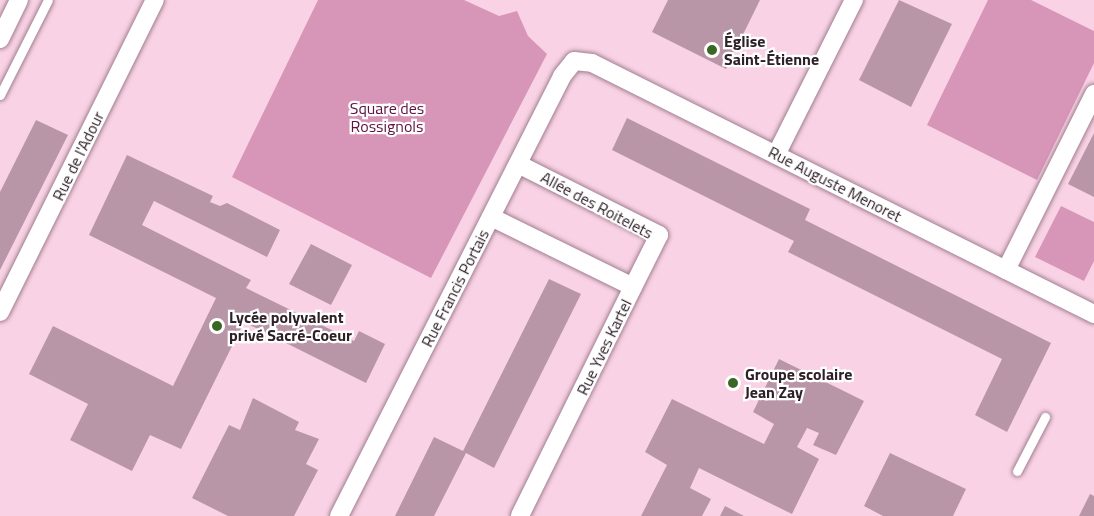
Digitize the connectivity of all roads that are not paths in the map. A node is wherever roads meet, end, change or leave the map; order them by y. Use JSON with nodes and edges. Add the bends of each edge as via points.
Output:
{"nodes":[{"id":1,"x":19,"y":0,"type":"edge"},
{"id":2,"x":48,"y":0,"type":"edge"},
{"id":3,"x":155,"y":0,"type":"edge"},
{"id":4,"x":854,"y":0,"type":"edge"},
{"id":5,"x":0,"y":39,"type":"edge"},
{"id":6,"x":574,"y":61,"type":"joint"},
{"id":7,"x":1094,"y":94,"type":"edge"},
{"id":8,"x":0,"y":95,"type":"edge"},
{"id":9,"x":776,"y":155,"type":"junction"},
{"id":10,"x":518,"y":164,"type":"junction"},
{"id":11,"x":491,"y":217,"type":"junction"},
{"id":12,"x":1006,"y":270,"type":"junction"},
{"id":13,"x":633,"y":287,"type":"junction"},
{"id":14,"x":0,"y":312,"type":"edge"},
{"id":15,"x":1094,"y":314,"type":"edge"},
{"id":16,"x":1045,"y":417,"type":"dead end"},
{"id":17,"x":1017,"y":471,"type":"dead end"},
{"id":18,"x":339,"y":516,"type":"edge"},
{"id":19,"x":520,"y":516,"type":"edge"}],
"edges":[{"from":1,"to":5,"type":"street"},
{"from":2,"to":8,"type":"lane"},
{"from":3,"to":14,"type":"street","name":"Rue de l'Adour"},
{"from":4,"to":9,"type":"street"},
{"from":6,"to":9,"type":"street","name":"Rue Auguste Menoret","via":[[592,63]]},
{"from":6,"to":10,"type":"street","name":"Rue Francis Portais","via":[[562,76]]},
{"from":7,"to":12,"type":"street"},
{"from":9,"to":12,"type":"street","name":"Rue Auguste Menoret"},
{"from":10,"to":11,"type":"street","name":"Rue Francis Portais"},
{"from":10,"to":13,"type":"street","name":"Allée des Roitelets","via":[[659,235]]},
{"from":11,"to":13,"type":"street","name":"Rue Yves Kartel"},
{"from":11,"to":18,"type":"street","name":"Rue Francis Portais"},
{"from":12,"to":15,"type":"street","name":"Rue Auguste Menoret"},
{"from":13,"to":19,"type":"street","name":"Rue Yves Kartel"},
{"from":16,"to":17,"type":"lane"}]}
